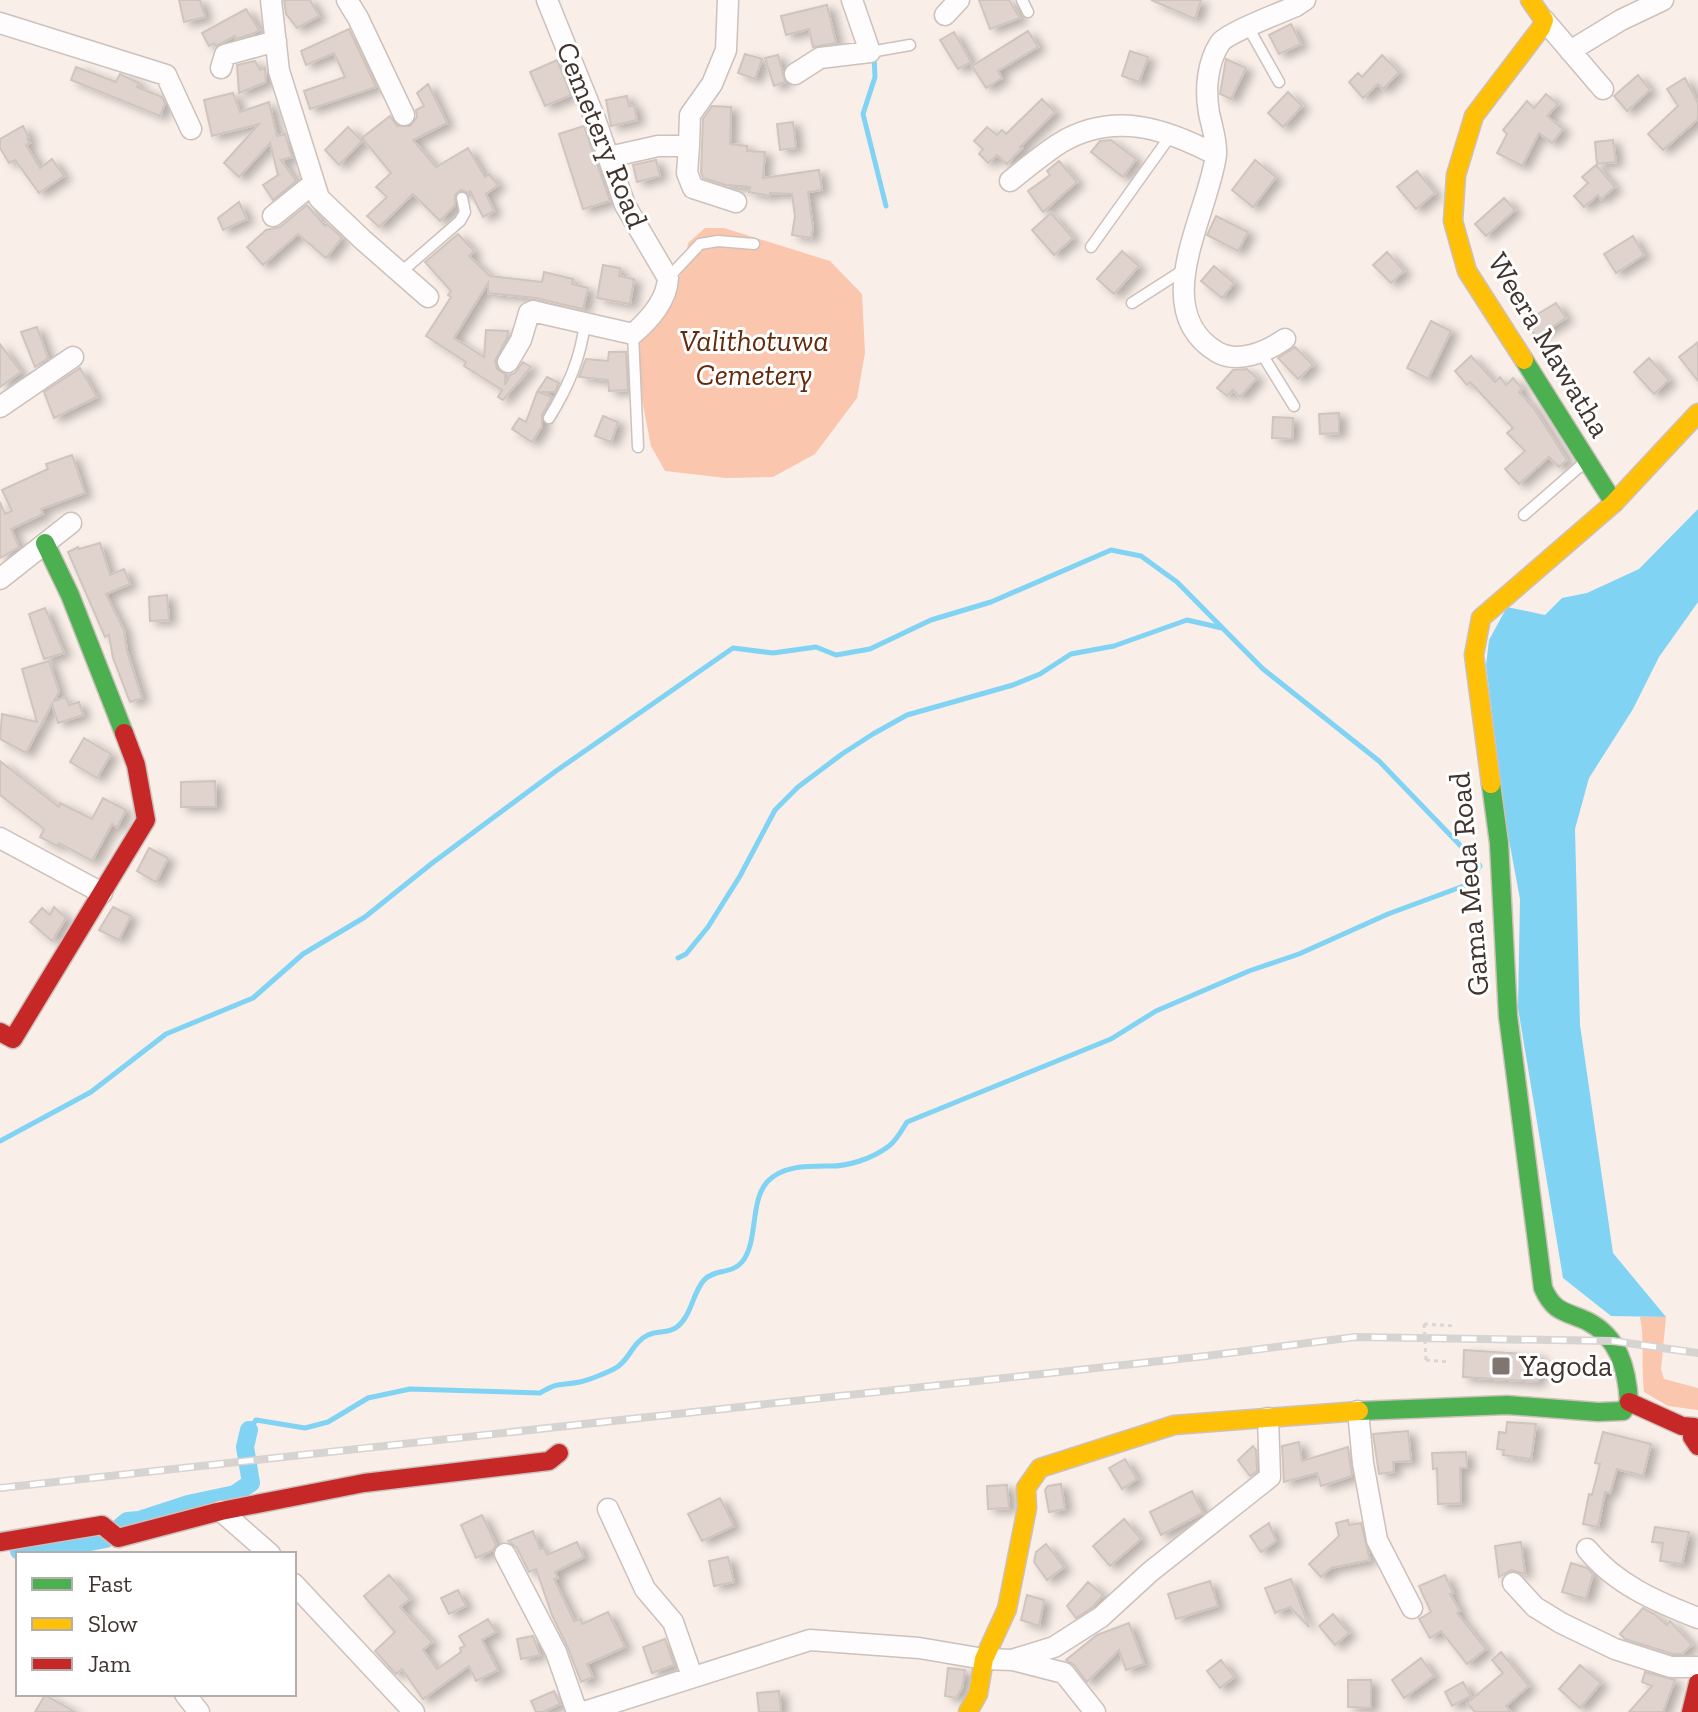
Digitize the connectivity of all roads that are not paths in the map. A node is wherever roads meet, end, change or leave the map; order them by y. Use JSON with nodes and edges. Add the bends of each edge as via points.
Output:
{"nodes":[{"id":1,"x":271,"y":0,"type":"edge"},
{"id":2,"x":347,"y":0,"type":"edge"},
{"id":3,"x":547,"y":0,"type":"edge"},
{"id":4,"x":728,"y":0,"type":"edge"},
{"id":5,"x":852,"y":0,"type":"edge"},
{"id":6,"x":1022,"y":0,"type":"edge"},
{"id":7,"x":1305,"y":0,"type":"edge"},
{"id":8,"x":1530,"y":0,"type":"edge"},
{"id":9,"x":1663,"y":0,"type":"edge"},
{"id":10,"x":1028,"y":12,"type":"dead end"},
{"id":11,"x":1544,"y":20,"type":"junction"},
{"id":12,"x":0,"y":23,"type":"edge"},
{"id":13,"x":1248,"y":27,"type":"junction"},
{"id":14,"x":276,"y":41,"type":"junction"},
{"id":15,"x":910,"y":45,"type":"dead end"},
{"id":16,"x":1570,"y":51,"type":"junction"},
{"id":17,"x":870,"y":52,"type":"junction"},
{"id":18,"x":221,"y":68,"type":"dead end"},
{"id":19,"x":795,"y":74,"type":"dead end"},
{"id":20,"x":1279,"y":82,"type":"dead end"},
{"id":21,"x":1603,"y":89,"type":"dead end"},
{"id":22,"x":404,"y":115,"type":"dead end"},
{"id":23,"x":191,"y":129,"type":"dead end"},
{"id":24,"x":1172,"y":133,"type":"junction"},
{"id":25,"x":689,"y":146,"type":"junction"},
{"id":26,"x":1216,"y":155,"type":"junction"},
{"id":27,"x":609,"y":157,"type":"junction"},
{"id":28,"x":1010,"y":181,"type":"dead end"},
{"id":29,"x":314,"y":183,"type":"junction"},
{"id":30,"x":462,"y":198,"type":"dead end"},
{"id":31,"x":736,"y":202,"type":"dead end"},
{"id":32,"x":273,"y":216,"type":"dead end"},
{"id":33,"x":754,"y":244,"type":"dead end"},
{"id":34,"x":1091,"y":247,"type":"dead end"},
{"id":35,"x":1187,"y":267,"type":"junction"},
{"id":36,"x":400,"y":273,"type":"junction"},
{"id":37,"x":668,"y":278,"type":"junction"},
{"id":38,"x":428,"y":297,"type":"dead end"},
{"id":39,"x":1132,"y":303,"type":"dead end"},
{"id":40,"x":585,"y":322,"type":"junction"},
{"id":41,"x":633,"y":334,"type":"junction"},
{"id":42,"x":1285,"y":339,"type":"dead end"},
{"id":43,"x":1260,"y":351,"type":"junction"},
{"id":44,"x":73,"y":357,"type":"dead end"},
{"id":45,"x":508,"y":362,"type":"dead end"},
{"id":46,"x":1294,"y":406,"type":"dead end"},
{"id":47,"x":0,"y":407,"type":"edge"},
{"id":48,"x":1698,"y":413,"type":"edge"},
{"id":49,"x":549,"y":418,"type":"dead end"},
{"id":50,"x":638,"y":447,"type":"dead end"},
{"id":51,"x":1586,"y":461,"type":"junction"},
{"id":52,"x":1614,"y":503,"type":"junction"},
{"id":53,"x":1524,"y":515,"type":"dead end"},
{"id":54,"x":71,"y":523,"type":"dead end"},
{"id":55,"x":45,"y":543,"type":"junction"},
{"id":56,"x":0,"y":579,"type":"edge"},
{"id":57,"x":0,"y":838,"type":"edge"},
{"id":58,"x":102,"y":893,"type":"junction"},
{"id":59,"x":0,"y":1032,"type":"edge"},
{"id":60,"x":1629,"y":1402,"type":"junction"},
{"id":61,"x":1358,"y":1411,"type":"junction"},
{"id":62,"x":1268,"y":1418,"type":"junction"},
{"id":63,"x":1697,"y":1433,"type":"edge"},
{"id":64,"x":559,"y":1453,"type":"dead end"},
{"id":65,"x":608,"y":1509,"type":"dead end"},
{"id":66,"x":221,"y":1511,"type":"junction"},
{"id":67,"x":144,"y":1531,"type":"joint"},
{"id":68,"x":0,"y":1542,"type":"edge"},
{"id":69,"x":118,"y":1546,"type":"edge"},
{"id":70,"x":1587,"y":1549,"type":"dead end"},
{"id":71,"x":268,"y":1552,"type":"edge"},
{"id":72,"x":505,"y":1554,"type":"dead end"},
{"id":73,"x":1513,"y":1583,"type":"dead end"},
{"id":74,"x":296,"y":1586,"type":"edge"},
{"id":75,"x":1412,"y":1608,"type":"dead end"},
{"id":76,"x":1698,"y":1618,"type":"edge"},
{"id":77,"x":984,"y":1659,"type":"junction"},
{"id":78,"x":1013,"y":1660,"type":"junction"},
{"id":79,"x":1698,"y":1667,"type":"edge"},
{"id":80,"x":692,"y":1676,"type":"junction"},
{"id":81,"x":1698,"y":1683,"type":"edge"},
{"id":82,"x":187,"y":1696,"type":"edge"},
{"id":83,"x":199,"y":1712,"type":"edge"},
{"id":84,"x":414,"y":1712,"type":"edge"},
{"id":85,"x":577,"y":1712,"type":"edge"},
{"id":86,"x":584,"y":1712,"type":"edge"},
{"id":87,"x":968,"y":1712,"type":"edge"},
{"id":88,"x":1095,"y":1712,"type":"edge"},
{"id":89,"x":1691,"y":1712,"type":"edge"}],
"edges":[{"from":1,"to":14,"type":"street"},
{"from":2,"to":22,"type":"street"},
{"from":3,"to":27,"type":"street","name":"Cemetery Road"},
{"from":4,"to":25,"type":"street","via":[[726,50],[712,84],[690,115]]},
{"from":5,"to":17,"type":"street"},
{"from":6,"to":10,"type":"lane"},
{"from":7,"to":13,"type":"street"},
{"from":8,"to":11,"type":"street"},
{"from":9,"to":16,"type":"street"},
{"from":11,"to":16,"type":"street"},
{"from":11,"to":51,"type":"street","name":"Weera Mawatha","via":[[1474,116],[1456,175],[1453,221],[1467,271]]},
{"from":12,"to":23,"type":"street","via":[[166,75]]},
{"from":13,"to":20,"type":"lane"},
{"from":13,"to":26,"type":"street","via":[[1222,39],[1212,57],[1209,111]]},
{"from":14,"to":18,"type":"street","via":[[225,55]]},
{"from":14,"to":29,"type":"street","via":[[279,71]]},
{"from":15,"to":17,"type":"lane"},
{"from":16,"to":21,"type":"street"},
{"from":17,"to":19,"type":"street","via":[[820,58]]},
{"from":24,"to":26,"type":"street"},
{"from":24,"to":28,"type":"street","via":[[1107,125],[1061,142]]},
{"from":24,"to":34,"type":"lane"},
{"from":25,"to":27,"type":"street","via":[[658,146]]},
{"from":25,"to":31,"type":"street","via":[[687,173],[693,188]]},
{"from":26,"to":35,"type":"street"},
{"from":27,"to":37,"type":"street","name":"Cemetery Road","via":[[625,205]]},
{"from":29,"to":32,"type":"street"},
{"from":29,"to":36,"type":"street","via":[[319,198]]},
{"from":30,"to":36,"type":"lane","via":[[465,212],[460,221]]},
{"from":33,"to":37,"type":"lane","via":[[700,244]]},
{"from":35,"to":39,"type":"lane"},
{"from":35,"to":43,"type":"street","via":[[1185,311],[1205,344],[1227,357]]},
{"from":36,"to":38,"type":"street"},
{"from":37,"to":41,"type":"street","via":[[668,288],[649,320]]},
{"from":40,"to":41,"type":"street"},
{"from":40,"to":45,"type":"street","via":[[529,313]]},
{"from":40,"to":49,"type":"lane","via":[[567,388]]},
{"from":41,"to":50,"type":"lane"},
{"from":42,"to":43,"type":"street"},
{"from":43,"to":46,"type":"lane"},
{"from":44,"to":47,"type":"street"},
{"from":48,"to":52,"type":"street","name":"Gama Meda Road"},
{"from":51,"to":52,"type":"street","name":"Weera Mawatha"},
{"from":51,"to":53,"type":"lane"},
{"from":52,"to":60,"type":"street","name":"Gama Meda Road","via":[[1481,618],[1474,655],[1499,843],[1508,1016],[1543,1288],[1550,1305],[1608,1334],[1622,1361]]},
{"from":54,"to":55,"type":"street"},
{"from":55,"to":56,"type":"street"},
{"from":55,"to":58,"type":"street","via":[[136,765],[146,820]]},
{"from":57,"to":58,"type":"street"},
{"from":58,"to":59,"type":"street","via":[[13,1039]]},
{"from":60,"to":61,"type":"street","via":[[1623,1411],[1598,1412],[1507,1405]]},
{"from":60,"to":63,"type":"street"},
{"from":61,"to":62,"type":"street"},
{"from":61,"to":75,"type":"street","via":[[1377,1540]]},
{"from":62,"to":77,"type":"street","via":[[1174,1425],[1040,1468],[1026,1488],[1027,1508],[1007,1609]]},
{"from":62,"to":78,"type":"street","via":[[1270,1477],[1101,1617],[1054,1647]]},
{"from":64,"to":66,"type":"street","via":[[549,1461],[364,1483]]},
{"from":65,"to":80,"type":"street","via":[[645,1589],[673,1622]]},
{"from":66,"to":67,"type":"street"},
{"from":66,"to":71,"type":"street"},
{"from":67,"to":69,"type":"street"},
{"from":68,"to":69,"type":"street","via":[[102,1525]]},
{"from":70,"to":76,"type":"street","via":[[1602,1568],[1639,1592]]},
{"from":72,"to":85,"type":"street","via":[[556,1652]]},
{"from":73,"to":79,"type":"street","via":[[1535,1607],[1615,1649],[1671,1667]]},
{"from":74,"to":84,"type":"street"},
{"from":77,"to":78,"type":"street"},
{"from":77,"to":80,"type":"street","via":[[810,1640]]},
{"from":77,"to":87,"type":"street","via":[[978,1694]]},
{"from":78,"to":88,"type":"street","via":[[1064,1673]]},
{"from":80,"to":86,"type":"street"},
{"from":81,"to":89,"type":"street"},
{"from":82,"to":83,"type":"street"}]}
